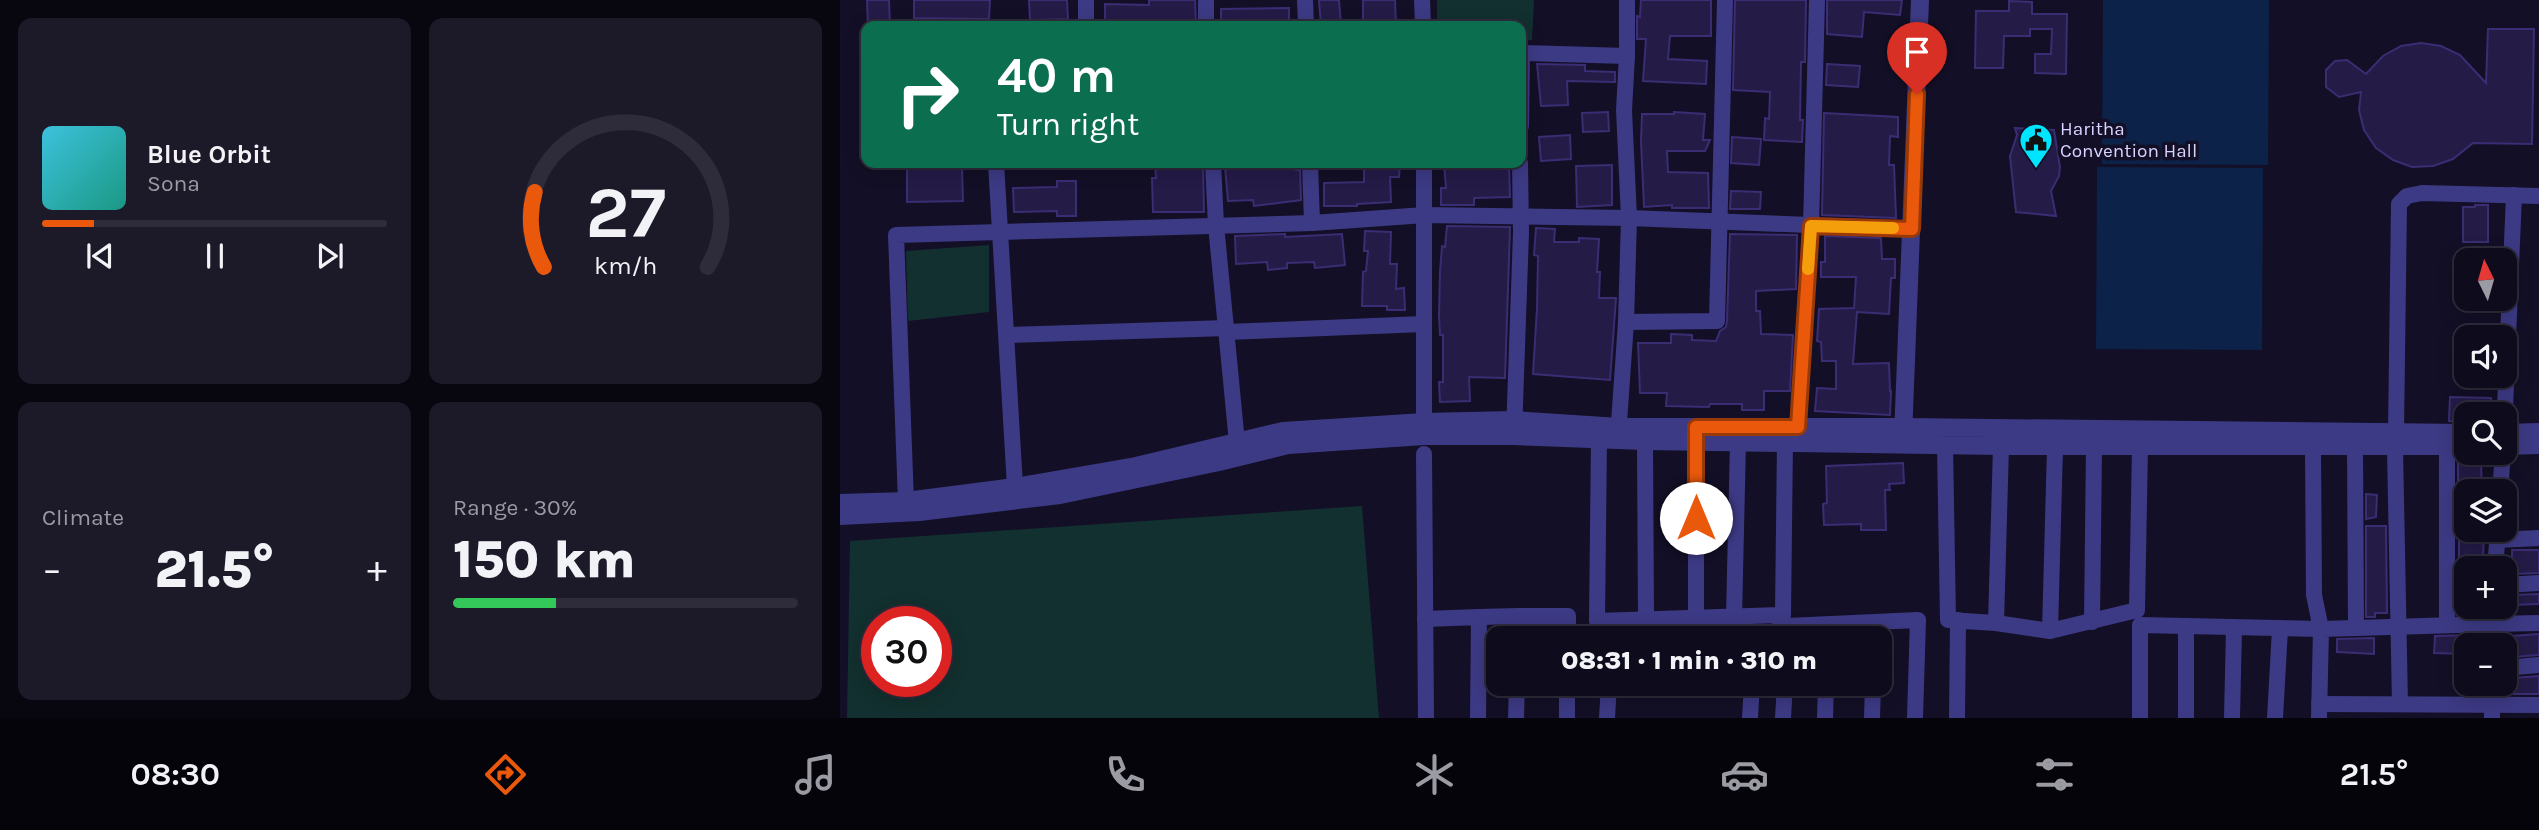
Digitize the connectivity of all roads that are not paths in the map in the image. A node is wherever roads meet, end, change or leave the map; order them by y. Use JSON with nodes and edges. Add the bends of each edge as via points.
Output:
{"nodes":[{"id":1,"x":1086,"y":0,"type":"edge"},
{"id":2,"x":1206,"y":0,"type":"edge"},
{"id":3,"x":1305,"y":0,"type":"edge"},
{"id":4,"x":1422,"y":0,"type":"edge"},
{"id":5,"x":1627,"y":0,"type":"edge"},
{"id":6,"x":1726,"y":0,"type":"edge"},
{"id":7,"x":1817,"y":0,"type":"edge"},
{"id":8,"x":1920,"y":0,"type":"edge"},
{"id":9,"x":1086,"y":21,"type":"edge"},
{"id":10,"x":1206,"y":21,"type":"edge"},
{"id":11,"x":1306,"y":21,"type":"edge"},
{"id":12,"x":1423,"y":21,"type":"edge"},
{"id":13,"x":1526,"y":53,"type":"edge"},
{"id":14,"x":1628,"y":56,"type":"junction"},
{"id":15,"x":996,"y":168,"type":"edge"},
{"id":16,"x":1213,"y":168,"type":"edge"},
{"id":17,"x":1310,"y":168,"type":"edge"},
{"id":18,"x":1424,"y":168,"type":"edge"},
{"id":19,"x":1520,"y":168,"type":"edge"},
{"id":20,"x":2514,"y":195,"type":"junction"},
{"id":21,"x":2539,"y":195,"type":"edge"},
{"id":22,"x":1425,"y":215,"type":"junction"},
{"id":23,"x":1521,"y":217,"type":"junction"},
{"id":24,"x":1629,"y":218,"type":"junction"},
{"id":25,"x":1312,"y":223,"type":"junction"},
{"id":26,"x":1720,"y":223,"type":"junction"},
{"id":27,"x":1216,"y":225,"type":"junction"},
{"id":28,"x":1811,"y":226,"type":"junction"},
{"id":29,"x":1912,"y":229,"type":"junction"},
{"id":30,"x":1001,"y":230,"type":"junction"},
{"id":31,"x":1626,"y":322,"type":"junction"},
{"id":32,"x":1423,"y":324,"type":"junction"},
{"id":33,"x":1227,"y":330,"type":"junction"},
{"id":34,"x":1008,"y":335,"type":"junction"},
{"id":35,"x":2505,"y":402,"type":"edge"},
{"id":36,"x":1798,"y":427,"type":"junction"},
{"id":37,"x":1514,"y":428,"type":"junction"},
{"id":38,"x":2517,"y":432,"type":"edge"},
{"id":39,"x":2539,"y":432,"type":"edge"},
{"id":40,"x":1618,"y":433,"type":"junction"},
{"id":41,"x":2454,"y":434,"type":"edge"},
{"id":42,"x":1696,"y":435,"type":"junction"},
{"id":43,"x":1903,"y":436,"type":"junction"},
{"id":44,"x":1424,"y":437,"type":"junction"},
{"id":45,"x":1599,"y":438,"type":"junction"},
{"id":46,"x":2395,"y":440,"type":"junction"},
{"id":47,"x":1645,"y":441,"type":"junction"},
{"id":48,"x":1786,"y":441,"type":"junction"},
{"id":49,"x":1738,"y":442,"type":"junction"},
{"id":50,"x":1945,"y":445,"type":"junction"},
{"id":51,"x":2539,"y":445,"type":"edge"},
{"id":52,"x":2001,"y":446,"type":"junction"},
{"id":53,"x":2094,"y":446,"type":"junction"},
{"id":54,"x":2140,"y":446,"type":"junction"},
{"id":55,"x":2446,"y":446,"type":"junction"},
{"id":56,"x":2454,"y":446,"type":"edge"},
{"id":57,"x":2517,"y":446,"type":"edge"},
{"id":58,"x":2055,"y":447,"type":"junction"},
{"id":59,"x":2313,"y":447,"type":"junction"},
{"id":60,"x":2355,"y":447,"type":"junction"},
{"id":61,"x":1238,"y":451,"type":"junction"},
{"id":62,"x":1127,"y":475,"type":"junction"},
{"id":63,"x":1016,"y":487,"type":"junction"},
{"id":64,"x":906,"y":501,"type":"junction"},
{"id":65,"x":840,"y":503,"type":"edge"},
{"id":66,"x":840,"y":516,"type":"edge"},
{"id":67,"x":2517,"y":536,"type":"edge"},
{"id":68,"x":2539,"y":538,"type":"edge"},
{"id":69,"x":2539,"y":583,"type":"edge"},
{"id":70,"x":2517,"y":584,"type":"edge"},
{"id":71,"x":1479,"y":617,"type":"junction"},
{"id":72,"x":1519,"y":617,"type":"junction"},
{"id":73,"x":1734,"y":617,"type":"junction"},
{"id":74,"x":1696,"y":618,"type":"junction"},
{"id":75,"x":1425,"y":619,"type":"junction"},
{"id":76,"x":2475,"y":619,"type":"edge"},
{"id":77,"x":2516,"y":619,"type":"edge"},
{"id":78,"x":1646,"y":620,"type":"junction"},
{"id":79,"x":1958,"y":620,"type":"junction"},
{"id":80,"x":1875,"y":622,"type":"junction"},
{"id":81,"x":2092,"y":622,"type":"junction"},
{"id":82,"x":1996,"y":623,"type":"junction"},
{"id":83,"x":2539,"y":623,"type":"edge"},
{"id":84,"x":2447,"y":625,"type":"junction"},
{"id":85,"x":1519,"y":626,"type":"edge"},
{"id":86,"x":1568,"y":626,"type":"edge"},
{"id":87,"x":1854,"y":626,"type":"edge"},
{"id":88,"x":1875,"y":626,"type":"edge"},
{"id":89,"x":2186,"y":626,"type":"junction"},
{"id":90,"x":2400,"y":626,"type":"junction"},
{"id":91,"x":2234,"y":628,"type":"junction"},
{"id":92,"x":2356,"y":628,"type":"junction"},
{"id":93,"x":2280,"y":629,"type":"junction"},
{"id":94,"x":2321,"y":629,"type":"junction"},
{"id":95,"x":2050,"y":631,"type":"junction"},
{"id":96,"x":2539,"y":665,"type":"edge"},
{"id":97,"x":2517,"y":666,"type":"edge"},
{"id":98,"x":1517,"y":696,"type":"edge"},
{"id":99,"x":1567,"y":696,"type":"edge"},
{"id":100,"x":1608,"y":696,"type":"edge"},
{"id":101,"x":1751,"y":696,"type":"edge"},
{"id":102,"x":1784,"y":696,"type":"edge"},
{"id":103,"x":1826,"y":696,"type":"edge"},
{"id":104,"x":1873,"y":696,"type":"edge"},
{"id":105,"x":2400,"y":704,"type":"junction"},
{"id":106,"x":2539,"y":705,"type":"edge"},
{"id":107,"x":2319,"y":711,"type":"edge"},
{"id":108,"x":2492,"y":712,"type":"edge"},
{"id":109,"x":1426,"y":718,"type":"edge"},
{"id":110,"x":1478,"y":718,"type":"edge"},
{"id":111,"x":1516,"y":718,"type":"edge"},
{"id":112,"x":1567,"y":718,"type":"edge"},
{"id":113,"x":1607,"y":718,"type":"edge"},
{"id":114,"x":1750,"y":718,"type":"edge"},
{"id":115,"x":1783,"y":718,"type":"edge"},
{"id":116,"x":1825,"y":718,"type":"edge"},
{"id":117,"x":1872,"y":718,"type":"edge"},
{"id":118,"x":1915,"y":718,"type":"edge"},
{"id":119,"x":1957,"y":718,"type":"edge"},
{"id":120,"x":2140,"y":718,"type":"edge"},
{"id":121,"x":2186,"y":718,"type":"edge"},
{"id":122,"x":2232,"y":718,"type":"edge"},
{"id":123,"x":2275,"y":718,"type":"edge"}],
"edges":[{"from":1,"to":9,"type":"street"},
{"from":2,"to":10,"type":"street"},
{"from":3,"to":11,"type":"street"},
{"from":4,"to":12,"type":"street"},
{"from":5,"to":14,"type":"street"},
{"from":6,"to":26,"type":"street"},
{"from":7,"to":28,"type":"street"},
{"from":8,"to":29,"type":"street"},
{"from":13,"to":14,"type":"street"},
{"from":14,"to":24,"type":"street","via":[[1624,110]]},
{"from":15,"to":30,"type":"street"},
{"from":16,"to":27,"type":"street"},
{"from":17,"to":25,"type":"street"},
{"from":18,"to":22,"type":"street"},
{"from":19,"to":23,"type":"street"},
{"from":20,"to":21,"type":"street"},
{"from":20,"to":35,"type":"street"},
{"from":20,"to":46,"type":"street","via":[[2422,193],[2407,196],[2399,204]]},
{"from":22,"to":23,"type":"street"},
{"from":22,"to":25,"type":"street"},
{"from":22,"to":32,"type":"street"},
{"from":23,"to":24,"type":"street"},
{"from":23,"to":37,"type":"street"},
{"from":24,"to":26,"type":"street"},
{"from":24,"to":31,"type":"street"},
{"from":25,"to":27,"type":"street"},
{"from":26,"to":28,"type":"street"},
{"from":26,"to":31,"type":"street","via":[[1717,321]]},
{"from":27,"to":30,"type":"street"},
{"from":27,"to":33,"type":"street"},
{"from":28,"to":29,"type":"street"},
{"from":28,"to":36,"type":"street"},
{"from":29,"to":43,"type":"street"},
{"from":30,"to":34,"type":"street"},
{"from":30,"to":64,"type":"street","via":[[896,235]]},
{"from":31,"to":40,"type":"street"},
{"from":32,"to":33,"type":"street"},
{"from":32,"to":44,"type":"street"},
{"from":33,"to":34,"type":"street"},
{"from":33,"to":61,"type":"street"},
{"from":34,"to":63,"type":"street"},
{"from":36,"to":42,"type":"street"},
{"from":36,"to":43,"type":"street"},
{"from":37,"to":40,"type":"street"},
{"from":37,"to":44,"type":"street"},
{"from":37,"to":45,"type":"street"},
{"from":38,"to":39,"type":"street"},
{"from":40,"to":42,"type":"street"},
{"from":40,"to":45,"type":"street"},
{"from":40,"to":47,"type":"street"},
{"from":41,"to":46,"type":"street"},
{"from":42,"to":47,"type":"street"},
{"from":42,"to":49,"type":"street"},
{"from":42,"to":74,"type":"street"},
{"from":43,"to":46,"type":"street"},
{"from":43,"to":48,"type":"street"},
{"from":43,"to":50,"type":"street"},
{"from":44,"to":61,"type":"street","via":[[1398,431],[1283,431]]},
{"from":44,"to":75,"type":"street"},
{"from":45,"to":78,"type":"street","via":[[1597,621]]},
{"from":46,"to":55,"type":"street"},
{"from":46,"to":60,"type":"street"},
{"from":46,"to":90,"type":"street"},
{"from":47,"to":78,"type":"street"},
{"from":48,"to":49,"type":"street"},
{"from":48,"to":73,"type":"street","via":[[1783,615]]},
{"from":49,"to":73,"type":"street"},
{"from":50,"to":52,"type":"street"},
{"from":50,"to":79,"type":"street","via":[[1948,620]]},
{"from":51,"to":57,"type":"street"},
{"from":52,"to":58,"type":"street"},
{"from":52,"to":82,"type":"street"},
{"from":53,"to":54,"type":"street"},
{"from":53,"to":58,"type":"street"},
{"from":53,"to":81,"type":"street"},
{"from":54,"to":59,"type":"street"},
{"from":54,"to":81,"type":"street","via":[[2137,610]]},
{"from":55,"to":56,"type":"street"},
{"from":55,"to":84,"type":"street"},
{"from":58,"to":95,"type":"street"},
{"from":59,"to":60,"type":"street"},
{"from":59,"to":94,"type":"street","via":[[2314,595]]},
{"from":60,"to":92,"type":"street"},
{"from":61,"to":62,"type":"street"},
{"from":62,"to":63,"type":"street"},
{"from":62,"to":66,"type":"street","via":[[1059,495],[919,512]]},
{"from":63,"to":64,"type":"street"},
{"from":64,"to":65,"type":"street"},
{"from":67,"to":68,"type":"street"},
{"from":69,"to":70,"type":"street"},
{"from":71,"to":72,"type":"street"},
{"from":71,"to":75,"type":"street"},
{"from":71,"to":110,"type":"street"},
{"from":72,"to":85,"type":"street"},
{"from":72,"to":86,"type":"street","via":[[1568,616]]},
{"from":73,"to":74,"type":"street"},
{"from":74,"to":78,"type":"street"},
{"from":75,"to":109,"type":"street"},
{"from":76,"to":84,"type":"street"},
{"from":77,"to":83,"type":"street"},
{"from":79,"to":82,"type":"street"},
{"from":79,"to":119,"type":"street"},
{"from":80,"to":87,"type":"street"},
{"from":80,"to":88,"type":"street"},
{"from":80,"to":118,"type":"street","via":[[1918,620]]},
{"from":81,"to":95,"type":"street"},
{"from":82,"to":95,"type":"street"},
{"from":84,"to":90,"type":"street"},
{"from":89,"to":91,"type":"street"},
{"from":89,"to":120,"type":"street","via":[[2140,625]]},
{"from":89,"to":121,"type":"street"},
{"from":90,"to":92,"type":"street"},
{"from":90,"to":105,"type":"street"},
{"from":91,"to":93,"type":"street"},
{"from":91,"to":122,"type":"street"},
{"from":92,"to":94,"type":"street"},
{"from":93,"to":94,"type":"street"},
{"from":93,"to":123,"type":"street"},
{"from":94,"to":107,"type":"street"},
{"from":96,"to":97,"type":"street"},
{"from":98,"to":111,"type":"street"},
{"from":99,"to":112,"type":"street"},
{"from":100,"to":113,"type":"street"},
{"from":101,"to":114,"type":"street"},
{"from":102,"to":115,"type":"street"},
{"from":103,"to":116,"type":"street"},
{"from":104,"to":117,"type":"street"},
{"from":105,"to":107,"type":"street"},
{"from":105,"to":108,"type":"street"},
{"from":106,"to":108,"type":"street"}]}
